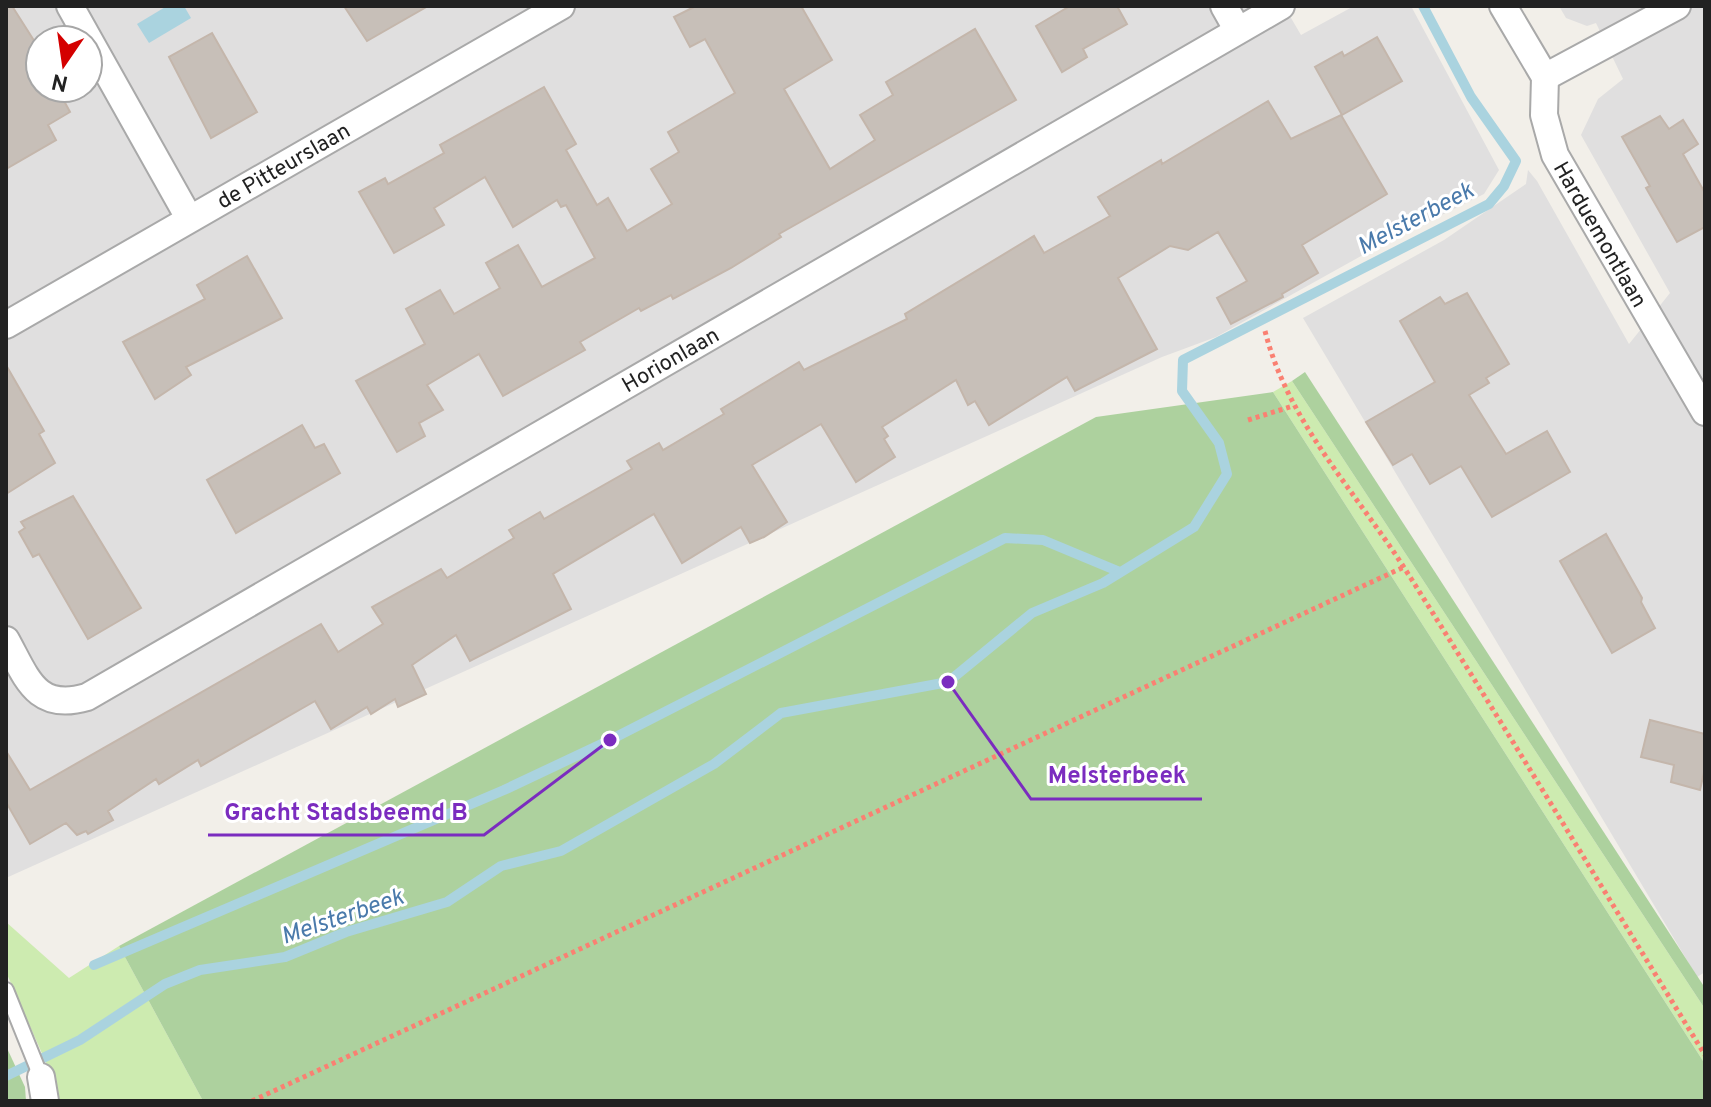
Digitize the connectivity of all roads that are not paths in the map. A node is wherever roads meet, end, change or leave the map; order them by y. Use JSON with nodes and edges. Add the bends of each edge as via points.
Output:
{"nodes":[{"id":1,"x":70,"y":6,"type":"edge"},
{"id":2,"x":561,"y":6,"type":"edge"},
{"id":3,"x":1224,"y":6,"type":"edge"},
{"id":4,"x":1281,"y":6,"type":"edge"},
{"id":5,"x":1503,"y":6,"type":"edge"},
{"id":6,"x":1677,"y":6,"type":"edge"},
{"id":7,"x":1237,"y":29,"type":"junction"},
{"id":8,"x":1545,"y":77,"type":"junction"},
{"id":9,"x":189,"y":218,"type":"junction"},
{"id":10,"x":6,"y":325,"type":"edge"},
{"id":11,"x":1705,"y":412,"type":"edge"},
{"id":12,"x":6,"y":640,"type":"edge"},
{"id":13,"x":6,"y":990,"type":"edge"},
{"id":14,"x":43,"y":1089,"type":"edge"}],
"edges":[{"from":1,"to":9,"type":"street"},
{"from":2,"to":9,"type":"street","name":"de Pitteurslaan"},
{"from":3,"to":7,"type":"street"},
{"from":4,"to":7,"type":"street","name":"Horionlaan"},
{"from":5,"to":8,"type":"street"},
{"from":6,"to":8,"type":"street"},
{"from":7,"to":12,"type":"street","name":"Horionlaan","via":[[87,697],[56,702],[30,684]]},
{"from":8,"to":11,"type":"street","name":"Harduemontlaan","via":[[1544,115],[1555,155]]},
{"from":9,"to":10,"type":"street","name":"de Pitteurslaan"},
{"from":13,"to":14,"type":"lane"}]}
